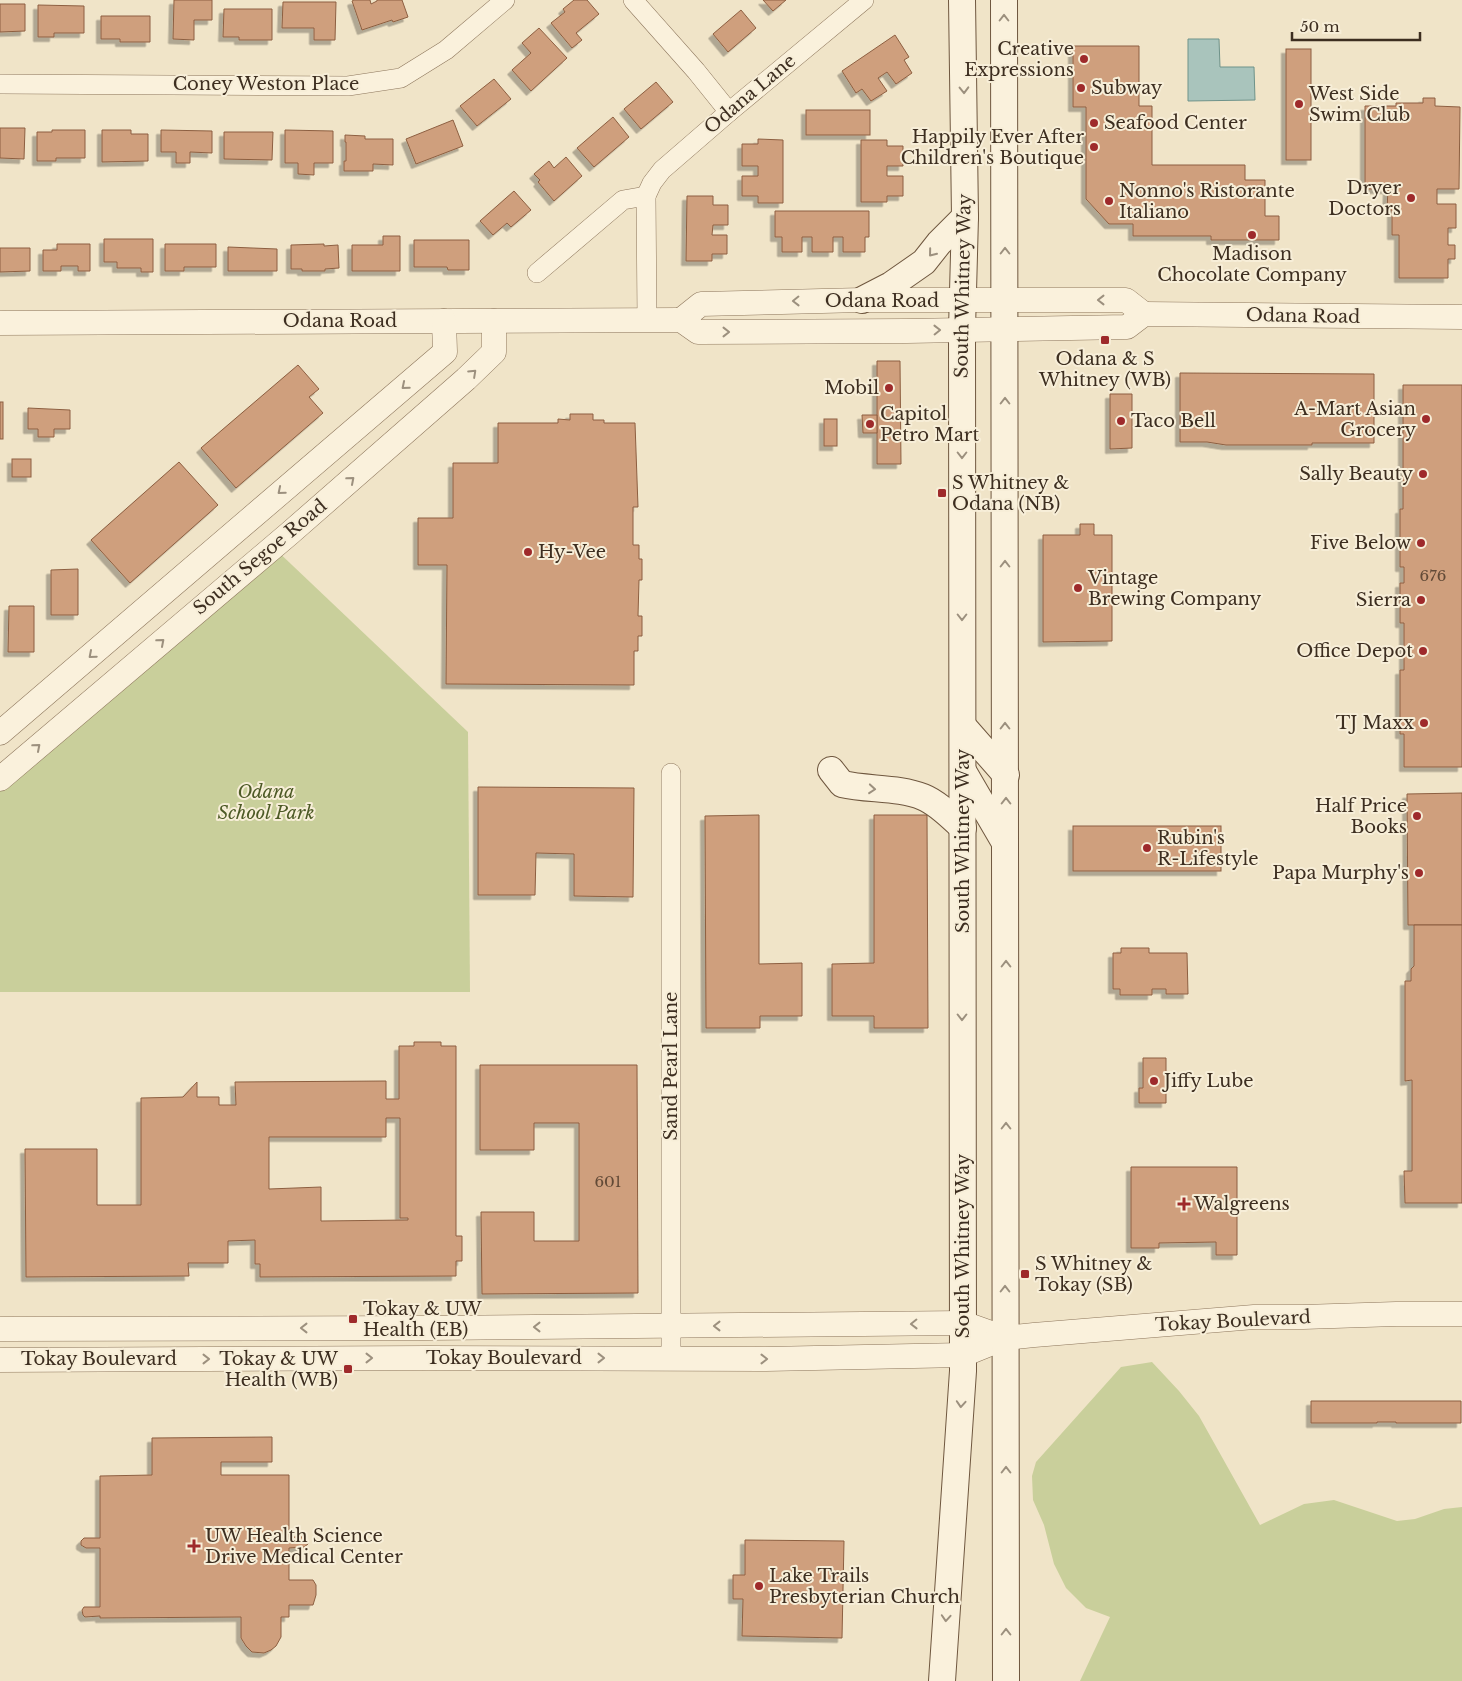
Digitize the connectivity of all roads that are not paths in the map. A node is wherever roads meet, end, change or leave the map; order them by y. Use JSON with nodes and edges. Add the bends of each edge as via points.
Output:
{"nodes":[{"id":1,"x":505,"y":0,"type":"edge"},
{"id":2,"x":633,"y":0,"type":"edge"},
{"id":3,"x":864,"y":0,"type":"edge"},
{"id":4,"x":962,"y":0,"type":"edge"},
{"id":5,"x":1004,"y":0,"type":"edge"},
{"id":6,"x":0,"y":84,"type":"edge"},
{"id":7,"x":729,"y":112,"type":"junction"},
{"id":8,"x":646,"y":196,"type":"junction"},
{"id":9,"x":965,"y":217,"type":"junction"},
{"id":10,"x":537,"y":273,"type":"dead end"},
{"id":11,"x":1005,"y":299,"type":"junction"},
{"id":12,"x":862,"y":300,"type":"junction"},
{"id":13,"x":963,"y":300,"type":"junction"},
{"id":14,"x":1144,"y":314,"type":"junction"},
{"id":15,"x":1462,"y":317,"type":"edge"},
{"id":16,"x":647,"y":320,"type":"junction"},
{"id":17,"x":681,"y":320,"type":"junction"},
{"id":18,"x":444,"y":321,"type":"junction"},
{"id":19,"x":494,"y":321,"type":"junction"},
{"id":20,"x":0,"y":323,"type":"edge"},
{"id":21,"x":962,"y":329,"type":"junction"},
{"id":22,"x":1005,"y":329,"type":"junction"},
{"id":23,"x":962,"y":726,"type":"junction"},
{"id":24,"x":0,"y":733,"type":"edge"},
{"id":25,"x":830,"y":770,"type":"dead end"},
{"id":26,"x":962,"y":770,"type":"junction"},
{"id":27,"x":671,"y":773,"type":"dead end"},
{"id":28,"x":1006,"y":775,"type":"junction"},
{"id":29,"x":0,"y":779,"type":"edge"},
{"id":30,"x":963,"y":828,"type":"junction"},
{"id":31,"x":1006,"y":844,"type":"junction"},
{"id":32,"x":1462,"y":1314,"type":"edge"},
{"id":33,"x":963,"y":1323,"type":"junction"},
{"id":34,"x":671,"y":1326,"type":"junction"},
{"id":35,"x":0,"y":1329,"type":"edge"},
{"id":36,"x":1005,"y":1338,"type":"junction"},
{"id":37,"x":963,"y":1355,"type":"junction"},
{"id":38,"x":671,"y":1359,"type":"junction"},
{"id":39,"x":0,"y":1360,"type":"edge"},
{"id":40,"x":942,"y":1681,"type":"edge"},
{"id":41,"x":1006,"y":1681,"type":"edge"}],
"edges":[{"from":1,"to":6,"type":"street","name":"Coney Weston Place","via":[[446,50],[400,78],[348,86]]},
{"from":2,"to":7,"type":"street"},
{"from":3,"to":7,"type":"street","name":"Odana Lane"},
{"from":4,"to":9,"type":"main road","name":"South Whitney Way","one_way":true},
{"from":11,"to":5,"type":"main road","one_way":true},
{"from":7,"to":8,"type":"street","name":"Odana Lane","via":[[662,170]]},
{"from":8,"to":10,"type":"street","via":[[623,200]]},
{"from":8,"to":16,"type":"street"},
{"from":9,"to":12,"type":"main road","one_way":true,"via":[[924,262]]},
{"from":9,"to":13,"type":"main road","name":"South Whitney Way"},
{"from":11,"to":13,"type":"street","name":"Odana Road"},
{"from":14,"to":11,"type":"street","name":"Odana Road","one_way":true,"via":[[1126,300]]},
{"from":11,"to":22,"type":"main road"},
{"from":12,"to":13,"type":"street","name":"Odana Road"},
{"from":12,"to":17,"type":"street","name":"Odana Road","one_way":true,"via":[[701,304]]},
{"from":13,"to":21,"type":"main road","name":"South Whitney Way"},
{"from":14,"to":15,"type":"street","name":"Odana Road"},
{"from":14,"to":22,"type":"street","name":"Odana Road","via":[[1127,327]]},
{"from":16,"to":17,"type":"street","name":"Odana Road"},
{"from":16,"to":19,"type":"street","name":"Odana Road"},
{"from":17,"to":21,"type":"street","name":"Odana Road","one_way":true,"via":[[698,332]]},
{"from":18,"to":19,"type":"street","name":"Odana Road"},
{"from":18,"to":20,"type":"street","name":"Odana Road"},
{"from":18,"to":24,"type":"street","name":"South Segoe Road","one_way":true,"via":[[445,352]]},
{"from":29,"to":19,"type":"street","name":"South Segoe Road","one_way":true,"via":[[466,380],[494,352]]},
{"from":21,"to":22,"type":"street","name":"Odana Road"},
{"from":21,"to":23,"type":"main road","name":"South Whitney Way","one_way":true},
{"from":28,"to":22,"type":"main road","one_way":true},
{"from":23,"to":26,"type":"main road","name":"South Whitney Way"},
{"from":23,"to":28,"type":"main road"},
{"from":25,"to":30,"type":"main road","one_way":true,"via":[[842,784],[908,792],[923,797]]},
{"from":26,"to":30,"type":"main road","name":"South Whitney Way"},
{"from":26,"to":31,"type":"main road"},
{"from":27,"to":34,"type":"street","name":"Sand Pearl Lane"},
{"from":31,"to":28,"type":"main road","one_way":true},
{"from":30,"to":33,"type":"main road","name":"South Whitney Way","one_way":true},
{"from":36,"to":31,"type":"main road","one_way":true},
{"from":32,"to":36,"type":"street","name":"Tokay Boulevard","via":[[1254,1317]]},
{"from":33,"to":34,"type":"street","name":"Tokay Boulevard","one_way":true},
{"from":33,"to":36,"type":"street","name":"Tokay Boulevard"},
{"from":33,"to":37,"type":"main road","name":"South Whitney Way"},
{"from":34,"to":35,"type":"street","name":"Tokay Boulevard","one_way":true},
{"from":34,"to":38,"type":"street","name":"Sand Pearl Lane"},
{"from":36,"to":37,"type":"street","name":"Tokay Boulevard"},
{"from":41,"to":36,"type":"main road","one_way":true},
{"from":38,"to":37,"type":"street","name":"Tokay Boulevard","one_way":true},
{"from":37,"to":40,"type":"main road","name":"South Whitney Way","one_way":true},
{"from":39,"to":38,"type":"street","name":"Tokay Boulevard","one_way":true}]}
